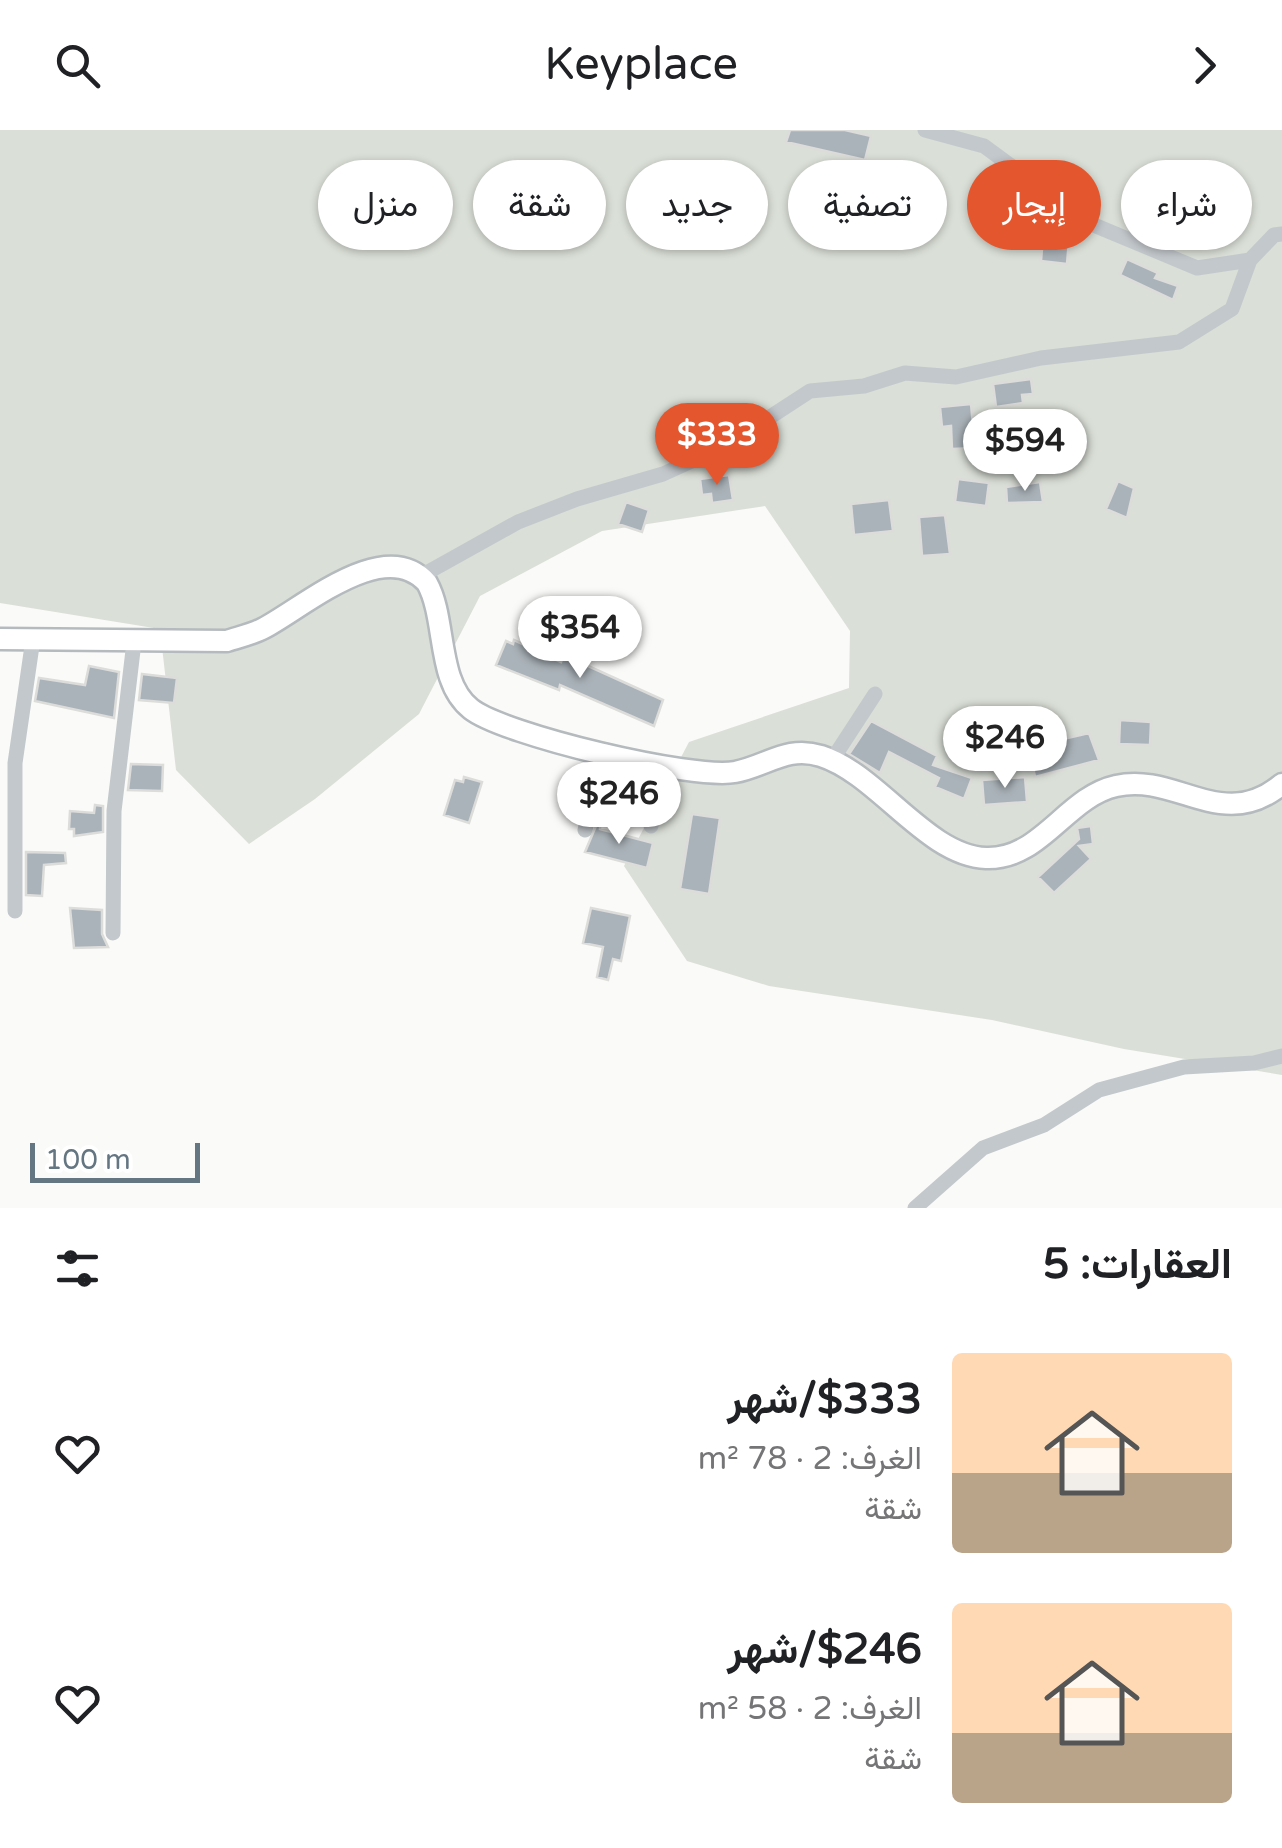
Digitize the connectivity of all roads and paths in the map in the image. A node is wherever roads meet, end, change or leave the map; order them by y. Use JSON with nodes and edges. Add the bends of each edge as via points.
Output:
{"nodes":[{"id":1,"x":924,"y":130,"type":"edge"},
{"id":2,"x":1282,"y":234,"type":"edge"},
{"id":3,"x":1250,"y":260,"type":"junction"},
{"id":4,"x":421,"y":576,"type":"junction"},
{"id":5,"x":0,"y":639,"type":"edge"},
{"id":6,"x":34,"y":639,"type":"junction"},
{"id":7,"x":134,"y":642,"type":"junction"},
{"id":8,"x":875,"y":694,"type":"dead end"},
{"id":9,"x":606,"y":752,"type":"junction"},
{"id":10,"x":832,"y":760,"type":"junction"},
{"id":11,"x":662,"y":766,"type":"junction"},
{"id":12,"x":1282,"y":784,"type":"edge"},
{"id":13,"x":651,"y":826,"type":"dead end"},
{"id":14,"x":584,"y":830,"type":"dead end"},
{"id":15,"x":15,"y":911,"type":"dead end"},
{"id":16,"x":112,"y":933,"type":"dead end"},
{"id":17,"x":1282,"y":1056,"type":"edge"},
{"id":18,"x":915,"y":1208,"type":"edge"}],
"edges":[{"from":1,"to":3,"type":"street","via":[[984,146],[1088,223],[1197,268]]},
{"from":2,"to":3,"type":"street"},
{"from":3,"to":4,"type":"street","via":[[1232,309],[1179,342],[1042,358],[956,377],[905,372],[864,386],[810,391],[728,444],[663,474],[518,522]]},
{"from":4,"to":7,"type":"main road","via":[[398,567],[368,570],[262,629],[227,641]]},
{"from":4,"to":9,"type":"main road","via":[[431,590],[458,694],[469,708],[521,730]]},
{"from":5,"to":6,"type":"main road"},
{"from":6,"to":7,"type":"main road"},
{"from":6,"to":15,"type":"street","via":[[15,763]]},
{"from":7,"to":16,"type":"street","via":[[114,811]]},
{"from":8,"to":10,"type":"street"},
{"from":9,"to":11,"type":"main road"},
{"from":9,"to":14,"type":"street"},
{"from":10,"to":11,"type":"main road","via":[[794,750],[736,772]]},
{"from":10,"to":12,"type":"main road","via":[[954,849],[983,858],[1012,854],[1086,798],[1118,785],[1234,805],[1268,796]]},
{"from":11,"to":13,"type":"street"},
{"from":17,"to":18,"type":"street","via":[[1184,1067],[1099,1090],[1044,1124],[983,1148]]}]}
